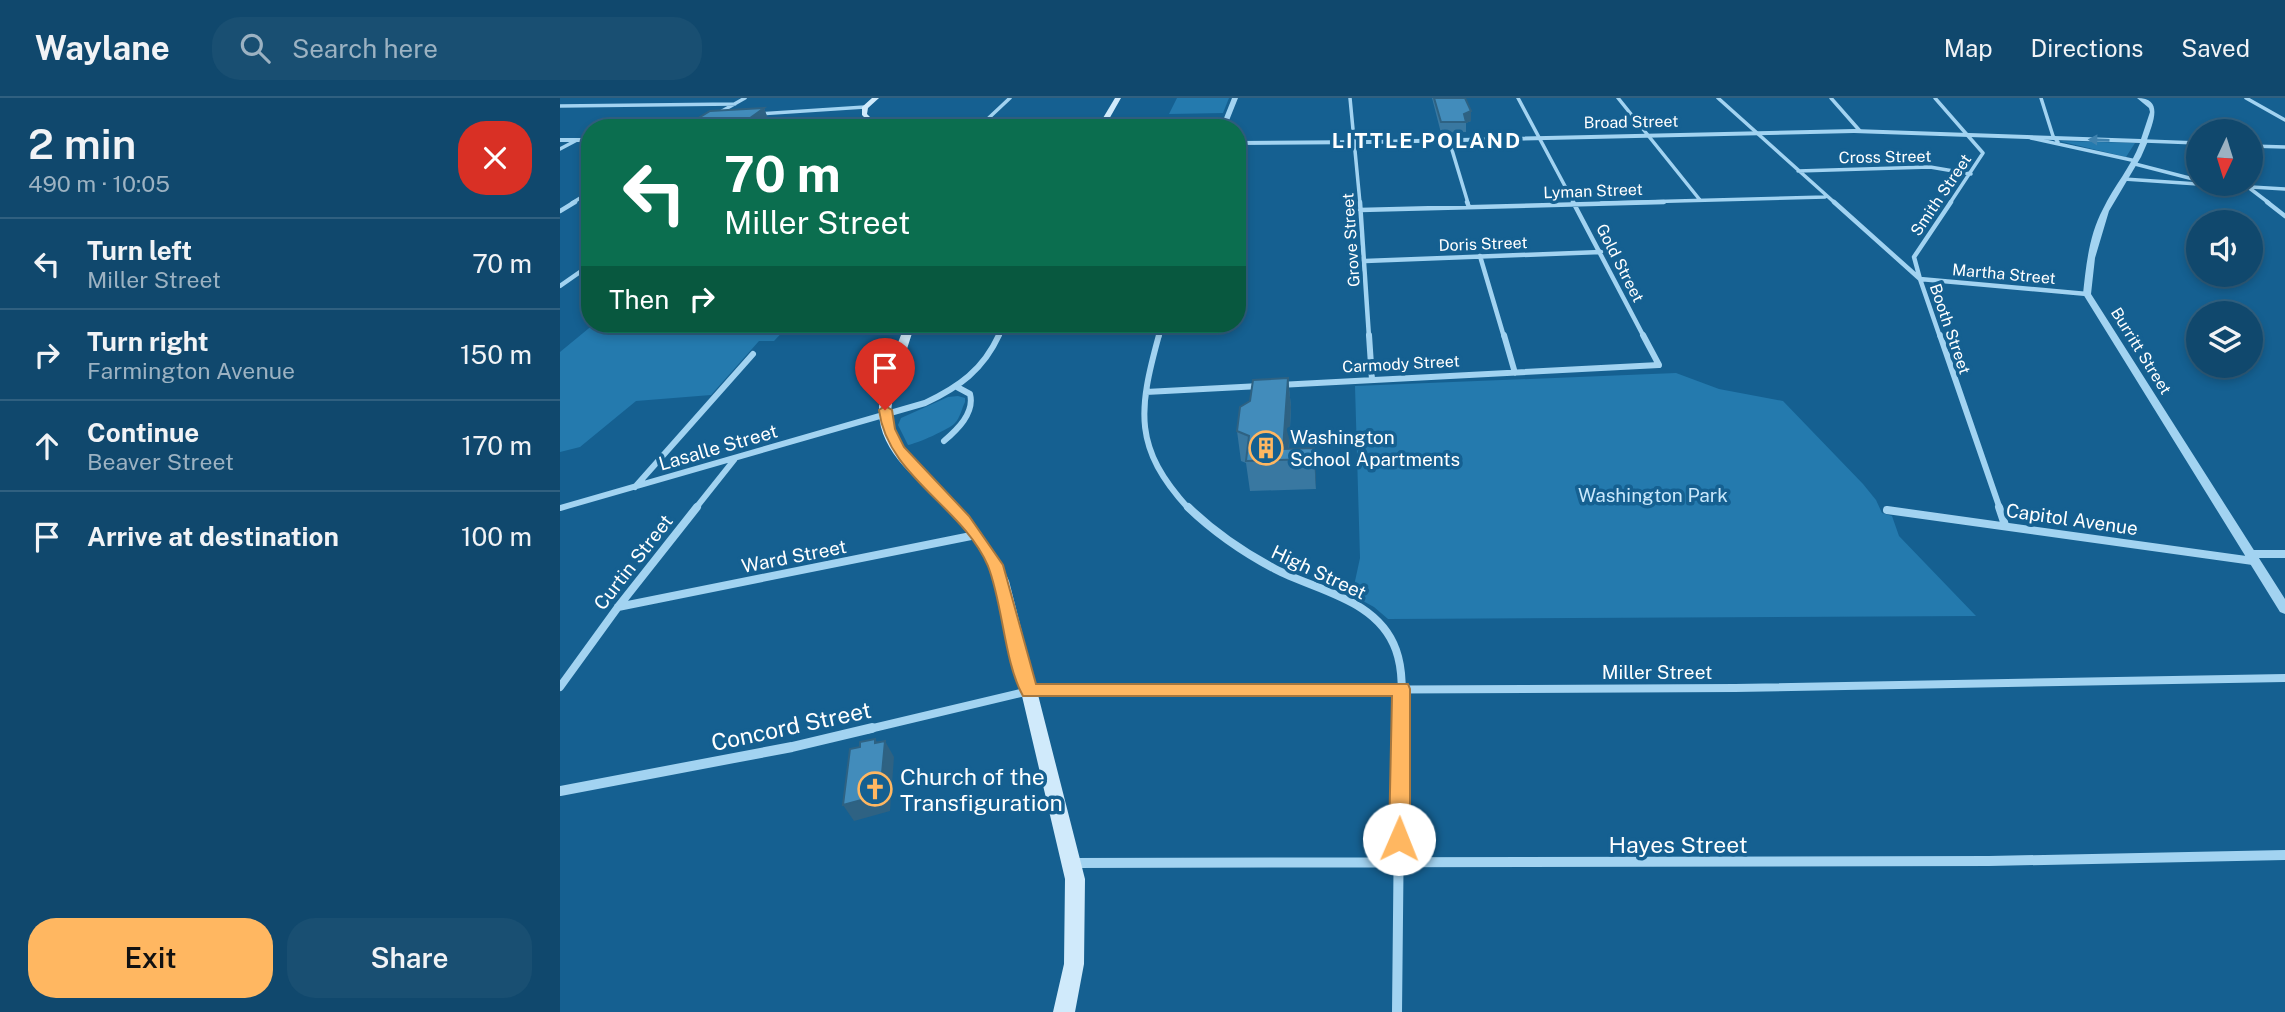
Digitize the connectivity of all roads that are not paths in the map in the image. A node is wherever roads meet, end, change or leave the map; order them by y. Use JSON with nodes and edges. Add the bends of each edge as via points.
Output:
{"nodes":[{"id":1,"x":745,"y":98,"type":"edge"},
{"id":2,"x":876,"y":98,"type":"edge"},
{"id":3,"x":1010,"y":98,"type":"edge"},
{"id":4,"x":1118,"y":98,"type":"edge"},
{"id":5,"x":1235,"y":98,"type":"edge"},
{"id":6,"x":1350,"y":98,"type":"edge"},
{"id":7,"x":1518,"y":98,"type":"edge"},
{"id":8,"x":1618,"y":98,"type":"edge"},
{"id":9,"x":1718,"y":98,"type":"edge"},
{"id":10,"x":1831,"y":98,"type":"edge"},
{"id":11,"x":1935,"y":98,"type":"edge"},
{"id":12,"x":2040,"y":98,"type":"edge"},
{"id":13,"x":2140,"y":98,"type":"edge"},
{"id":14,"x":2246,"y":98,"type":"edge"},
{"id":15,"x":734,"y":104,"type":"junction"},
{"id":16,"x":560,"y":106,"type":"edge"},
{"id":17,"x":865,"y":107,"type":"junction"},
{"id":18,"x":752,"y":115,"type":"edge"},
{"id":19,"x":729,"y":116,"type":"edge"},
{"id":20,"x":871,"y":119,"type":"edge"},
{"id":21,"x":988,"y":119,"type":"edge"},
{"id":22,"x":1105,"y":119,"type":"edge"},
{"id":23,"x":1227,"y":119,"type":"edge"},
{"id":24,"x":2285,"y":120,"type":"edge"},
{"id":25,"x":1860,"y":131,"type":"junction"},
{"id":26,"x":1756,"y":133,"type":"junction"},
{"id":27,"x":1967,"y":135,"type":"junction"},
{"id":28,"x":1649,"y":136,"type":"junction"},
{"id":29,"x":2025,"y":137,"type":"junction"},
{"id":30,"x":1541,"y":138,"type":"junction"},
{"id":31,"x":2054,"y":138,"type":"junction"},
{"id":32,"x":560,"y":140,"type":"edge"},
{"id":33,"x":577,"y":140,"type":"junction"},
{"id":34,"x":581,"y":140,"type":"edge"},
{"id":35,"x":1449,"y":140,"type":"junction"},
{"id":36,"x":2145,"y":141,"type":"junction"},
{"id":37,"x":1356,"y":142,"type":"junction"},
{"id":38,"x":1246,"y":143,"type":"edge"},
{"id":39,"x":2186,"y":143,"type":"edge"},
{"id":40,"x":2062,"y":144,"type":"junction"},
{"id":41,"x":2263,"y":146,"type":"edge"},
{"id":42,"x":2285,"y":147,"type":"edge"},
{"id":43,"x":560,"y":149,"type":"edge"},
{"id":44,"x":2136,"y":162,"type":"junction"},
{"id":45,"x":1798,"y":171,"type":"junction"},
{"id":46,"x":1971,"y":174,"type":"junction"},
{"id":47,"x":2123,"y":179,"type":"junction"},
{"id":48,"x":2186,"y":179,"type":"edge"},
{"id":49,"x":2186,"y":182,"type":"edge"},
{"id":50,"x":2263,"y":188,"type":"edge"},
{"id":51,"x":2285,"y":189,"type":"edge"},
{"id":52,"x":2259,"y":196,"type":"edge"},
{"id":53,"x":1825,"y":197,"type":"junction"},
{"id":54,"x":581,"y":198,"type":"edge"},
{"id":55,"x":1700,"y":200,"type":"junction"},
{"id":56,"x":1575,"y":203,"type":"junction"},
{"id":57,"x":1469,"y":207,"type":"junction"},
{"id":58,"x":1360,"y":210,"type":"junction"},
{"id":59,"x":560,"y":211,"type":"edge"},
{"id":60,"x":2285,"y":216,"type":"edge"},
{"id":61,"x":1601,"y":252,"type":"junction"},
{"id":62,"x":1480,"y":256,"type":"junction"},
{"id":63,"x":1365,"y":261,"type":"junction"},
{"id":64,"x":581,"y":271,"type":"edge"},
{"id":65,"x":1920,"y":279,"type":"junction"},
{"id":66,"x":560,"y":286,"type":"edge"},
{"id":67,"x":2087,"y":295,"type":"junction"},
{"id":68,"x":907,"y":333,"type":"edge"},
{"id":69,"x":1000,"y":333,"type":"edge"},
{"id":70,"x":1160,"y":333,"type":"edge"},
{"id":71,"x":753,"y":354,"type":"dead end"},
{"id":72,"x":1658,"y":365,"type":"joint"},
{"id":73,"x":1515,"y":373,"type":"junction"},
{"id":74,"x":1372,"y":380,"type":"junction"},
{"id":75,"x":957,"y":387,"type":"junction"},
{"id":76,"x":1146,"y":391,"type":"junction"},
{"id":77,"x":885,"y":416,"type":"junction"},
{"id":78,"x":944,"y":441,"type":"dead end"},
{"id":79,"x":734,"y":459,"type":"junction"},
{"id":80,"x":634,"y":487,"type":"junction"},
{"id":81,"x":560,"y":508,"type":"edge"},
{"id":82,"x":1887,"y":510,"type":"dead end"},
{"id":83,"x":2005,"y":525,"type":"junction"},
{"id":84,"x":976,"y":535,"type":"junction"},
{"id":85,"x":2285,"y":554,"type":"edge"},
{"id":86,"x":2251,"y":557,"type":"junction"},
{"id":87,"x":618,"y":607,"type":"junction"},
{"id":88,"x":2285,"y":609,"type":"edge"},
{"id":89,"x":2285,"y":678,"type":"edge"},
{"id":90,"x":560,"y":687,"type":"edge"},
{"id":91,"x":1401,"y":689,"type":"junction"},
{"id":92,"x":1029,"y":691,"type":"junction"},
{"id":93,"x":560,"y":791,"type":"edge"},
{"id":94,"x":2285,"y":855,"type":"edge"},
{"id":95,"x":1072,"y":863,"type":"junction"},
{"id":96,"x":1399,"y":864,"type":"junction"},
{"id":97,"x":1064,"y":1012,"type":"edge"},
{"id":98,"x":1398,"y":1012,"type":"edge"}],
"edges":[{"from":1,"to":15,"type":"street"},
{"from":2,"to":17,"type":"main road"},
{"from":3,"to":21,"type":"street"},
{"from":4,"to":22,"type":"main road"},
{"from":5,"to":23,"type":"street"},
{"from":6,"to":37,"type":"street","name":"Grove Street"},
{"from":7,"to":30,"type":"street","name":"Gold Street"},
{"from":8,"to":28,"type":"street"},
{"from":9,"to":26,"type":"street","name":"Booth Street"},
{"from":10,"to":25,"type":"street"},
{"from":11,"to":27,"type":"street","name":"Smith Street"},
{"from":12,"to":31,"type":"street"},
{"from":13,"to":36,"type":"street","name":"Burritt Street","via":[[2154,109]]},
{"from":14,"to":24,"type":"street"},
{"from":15,"to":16,"type":"street"},
{"from":15,"to":19,"type":"street","via":[[709,117]]},
{"from":17,"to":18,"type":"street"},
{"from":17,"to":20,"type":"main road","via":[[864,114]]},
{"from":25,"to":26,"type":"street","name":"Broad Street"},
{"from":25,"to":27,"type":"street","name":"Broad Street"},
{"from":26,"to":28,"type":"street","name":"Broad Street"},
{"from":26,"to":45,"type":"street","name":"Booth Street"},
{"from":27,"to":29,"type":"street","name":"Broad Street"},
{"from":27,"to":46,"type":"street","name":"Smith Street","via":[[1983,153]]},
{"from":28,"to":30,"type":"street","name":"Broad Street"},
{"from":28,"to":55,"type":"street"},
{"from":29,"to":31,"type":"street","name":"Broad Street"},
{"from":29,"to":40,"type":"street","name":"Broad Street"},
{"from":30,"to":35,"type":"street","name":"Broad Street"},
{"from":30,"to":56,"type":"street","name":"Gold Street"},
{"from":36,"to":31,"type":"street","name":"Broad Street","one_way":true},
{"from":31,"to":40,"type":"street","name":"Broad Street"},
{"from":32,"to":33,"type":"street"},
{"from":33,"to":34,"type":"street"},
{"from":33,"to":43,"type":"street"},
{"from":35,"to":37,"type":"street","name":"Broad Street"},
{"from":35,"to":57,"type":"street"},
{"from":36,"to":39,"type":"street","name":"Broad Street"},
{"from":36,"to":44,"type":"street","name":"Burritt Street"},
{"from":37,"to":38,"type":"street","name":"Broad Street"},
{"from":37,"to":58,"type":"street","name":"Grove Street"},
{"from":40,"to":44,"type":"street","name":"Broad Street"},
{"from":41,"to":42,"type":"street"},
{"from":44,"to":47,"type":"street","name":"Burritt Street"},
{"from":44,"to":48,"type":"street","name":"Broad Street"},
{"from":45,"to":46,"type":"street","name":"Cross Street","via":[[1930,167]]},
{"from":45,"to":53,"type":"street","name":"Booth Street"},
{"from":46,"to":65,"type":"street","name":"Smith Street","via":[[1914,257]]},
{"from":47,"to":49,"type":"street"},
{"from":47,"to":67,"type":"street","name":"Burritt Street","via":[[2104,212],[2091,258]]},
{"from":50,"to":51,"type":"street"},
{"from":52,"to":60,"type":"street"},
{"from":53,"to":55,"type":"street","name":"Lyman Street"},
{"from":53,"to":65,"type":"street","name":"Booth Street"},
{"from":54,"to":59,"type":"street"},
{"from":55,"to":56,"type":"street","name":"Lyman Street"},
{"from":56,"to":57,"type":"street","name":"Lyman Street"},
{"from":56,"to":61,"type":"street","name":"Gold Street"},
{"from":57,"to":58,"type":"street","name":"Lyman Street"},
{"from":58,"to":63,"type":"street","name":"Grove Street"},
{"from":61,"to":62,"type":"street","name":"Doris Street"},
{"from":61,"to":72,"type":"street","name":"Gold Street"},
{"from":62,"to":63,"type":"street","name":"Doris Street"},
{"from":62,"to":73,"type":"street"},
{"from":63,"to":74,"type":"street","name":"Grove Street"},
{"from":64,"to":66,"type":"street"},
{"from":65,"to":67,"type":"street","name":"Martha Street"},
{"from":65,"to":83,"type":"street","name":"Booth Street"},
{"from":67,"to":86,"type":"street","name":"Burritt Street"},
{"from":68,"to":77,"type":"main road"},
{"from":69,"to":75,"type":"street","name":"Lasalle Street","via":[[985,363]]},
{"from":70,"to":76,"type":"street","name":"High Street"},
{"from":71,"to":80,"type":"street"},
{"from":72,"to":73,"type":"street","name":"Carmody Street"},
{"from":73,"to":74,"type":"street","name":"Carmody Street"},
{"from":74,"to":76,"type":"street","name":"Carmody Street"},
{"from":75,"to":77,"type":"street","name":"Lasalle Street"},
{"from":75,"to":78,"type":"street","via":[[970,394],[972,401],[961,426]]},
{"from":76,"to":91,"type":"street","name":"High Street","via":[[1144,423],[1149,445],[1176,493],[1203,522],[1244,552],[1370,614],[1396,647]]},
{"from":77,"to":79,"type":"street","name":"Lasalle Street"},
{"from":77,"to":84,"type":"main road","via":[[898,449]]},
{"from":79,"to":80,"type":"street","name":"Lasalle Street"},
{"from":79,"to":87,"type":"street","name":"Curtin Street"},
{"from":80,"to":81,"type":"street","name":"Lasalle Street"},
{"from":82,"to":83,"type":"street","name":"Capitol Avenue"},
{"from":83,"to":86,"type":"street","name":"Capitol Avenue"},
{"from":84,"to":87,"type":"street","name":"Ward Street"},
{"from":84,"to":92,"type":"main road","via":[[1002,581]]},
{"from":85,"to":86,"type":"street","name":"Capitol Avenue"},
{"from":86,"to":88,"type":"street","name":"Burritt Street"},
{"from":87,"to":90,"type":"street","name":"Curtin Street"},
{"from":89,"to":91,"type":"street","name":"Miller Street"},
{"from":91,"to":92,"type":"street","name":"Miller Street"},
{"from":91,"to":96,"type":"street","name":"High Street"},
{"from":92,"to":93,"type":"street","name":"Concord Street","via":[[792,747]]},
{"from":92,"to":95,"type":"main road"},
{"from":94,"to":96,"type":"street","name":"Hayes Street","via":[[1989,862]]},
{"from":95,"to":96,"type":"street","name":"Hayes Street"},
{"from":95,"to":97,"type":"main road","via":[[1074,964]]},
{"from":96,"to":98,"type":"street","name":"High Street"}]}
